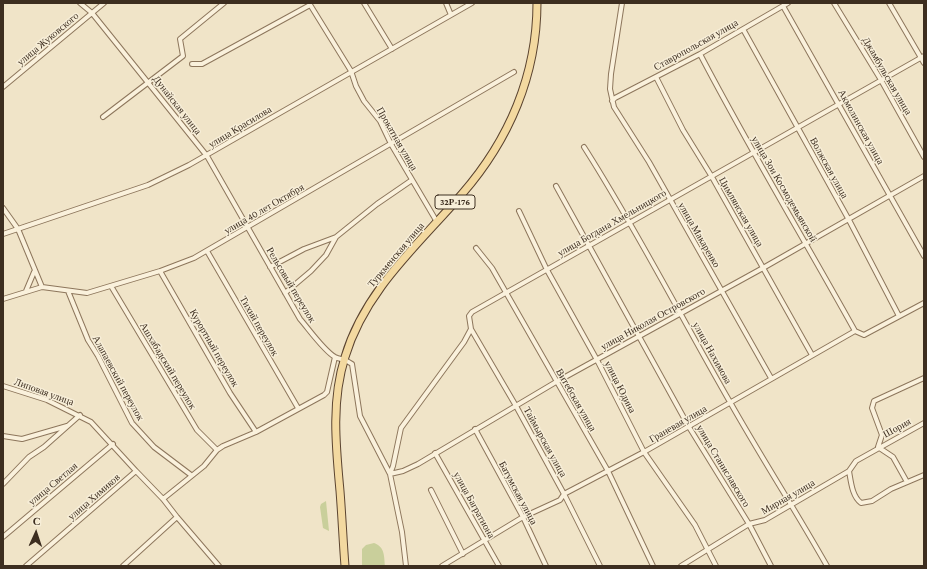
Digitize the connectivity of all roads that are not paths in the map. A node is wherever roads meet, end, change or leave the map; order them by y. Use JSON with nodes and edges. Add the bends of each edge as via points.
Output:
{"nodes":[{"id":1,"x":80,"y":3,"type":"edge"},
{"id":2,"x":104,"y":3,"type":"edge"},
{"id":3,"x":224,"y":3,"type":"edge"},
{"id":4,"x":364,"y":3,"type":"edge"},
{"id":5,"x":446,"y":3,"type":"edge"},
{"id":6,"x":472,"y":3,"type":"edge"},
{"id":7,"x":537,"y":3,"type":"edge"},
{"id":8,"x":622,"y":3,"type":"edge"},
{"id":9,"x":788,"y":3,"type":"edge"},
{"id":10,"x":834,"y":3,"type":"edge"},
{"id":11,"x":889,"y":3,"type":"edge"},
{"id":12,"x":310,"y":4,"type":"edge"},
{"id":13,"x":783,"y":6,"type":"junction"},
{"id":14,"x":92,"y":13,"type":"junction"},
{"id":15,"x":451,"y":15,"type":"junction"},
{"id":16,"x":743,"y":29,"type":"junction"},
{"id":17,"x":392,"y":48,"type":"junction"},
{"id":18,"x":700,"y":54,"type":"junction"},
{"id":19,"x":922,"y":56,"type":"edge"},
{"id":20,"x":924,"y":63,"type":"edge"},
{"id":21,"x":192,"y":64,"type":"dead end"},
{"id":22,"x":351,"y":71,"type":"junction"},
{"id":23,"x":514,"y":72,"type":"dead end"},
{"id":24,"x":656,"y":77,"type":"junction"},
{"id":25,"x":881,"y":80,"type":"junction"},
{"id":26,"x":149,"y":82,"type":"junction"},
{"id":27,"x":3,"y":87,"type":"edge"},
{"id":28,"x":612,"y":101,"type":"junction"},
{"id":29,"x":839,"y":104,"type":"junction"},
{"id":30,"x":103,"y":118,"type":"dead end"},
{"id":31,"x":798,"y":129,"type":"junction"},
{"id":32,"x":391,"y":144,"type":"junction"},
{"id":33,"x":584,"y":147,"type":"dead end"},
{"id":34,"x":755,"y":153,"type":"junction"},
{"id":35,"x":207,"y":156,"type":"junction"},
{"id":36,"x":924,"y":157,"type":"edge"},
{"id":37,"x":924,"y":176,"type":"edge"},
{"id":38,"x":712,"y":177,"type":"junction"},
{"id":39,"x":412,"y":180,"type":"junction"},
{"id":40,"x":556,"y":186,"type":"dead end"},
{"id":41,"x":889,"y":196,"type":"junction"},
{"id":42,"x":670,"y":199,"type":"junction"},
{"id":43,"x":3,"y":208,"type":"edge"},
{"id":44,"x":519,"y":211,"type":"dead end"},
{"id":45,"x":849,"y":220,"type":"junction"},
{"id":46,"x":437,"y":222,"type":"junction"},
{"id":47,"x":630,"y":223,"type":"junction"},
{"id":48,"x":248,"y":228,"type":"junction"},
{"id":49,"x":18,"y":229,"type":"junction"},
{"id":50,"x":3,"y":234,"type":"edge"},
{"id":51,"x":336,"y":237,"type":"junction"},
{"id":52,"x":806,"y":243,"type":"junction"},
{"id":53,"x":588,"y":246,"type":"junction"},
{"id":54,"x":476,"y":248,"type":"dead end"},
{"id":55,"x":207,"y":251,"type":"junction"},
{"id":56,"x":924,"y":256,"type":"edge"},
{"id":57,"x":270,"y":267,"type":"junction"},
{"id":58,"x":763,"y":268,"type":"junction"},
{"id":59,"x":546,"y":270,"type":"junction"},
{"id":60,"x":160,"y":271,"type":"junction"},
{"id":61,"x":34,"y":272,"type":"junction"},
{"id":62,"x":111,"y":286,"type":"junction"},
{"id":63,"x":42,"y":287,"type":"junction"},
{"id":64,"x":722,"y":290,"type":"junction"},
{"id":65,"x":68,"y":291,"type":"junction"},
{"id":66,"x":26,"y":292,"type":"junction"},
{"id":67,"x":285,"y":293,"type":"junction"},
{"id":68,"x":507,"y":294,"type":"junction"},
{"id":69,"x":3,"y":299,"type":"edge"},
{"id":70,"x":924,"y":303,"type":"edge"},
{"id":71,"x":681,"y":314,"type":"junction"},
{"id":72,"x":899,"y":316,"type":"junction"},
{"id":73,"x":471,"y":329,"type":"junction"},
{"id":74,"x":855,"y":332,"type":"junction"},
{"id":75,"x":640,"y":337,"type":"junction"},
{"id":76,"x":812,"y":354,"type":"junction"},
{"id":77,"x":335,"y":357,"type":"junction"},
{"id":78,"x":344,"y":358,"type":"junction"},
{"id":79,"x":597,"y":360,"type":"junction"},
{"id":80,"x":771,"y":378,"type":"junction"},
{"id":81,"x":924,"y":378,"type":"edge"},
{"id":82,"x":556,"y":382,"type":"junction"},
{"id":83,"x":3,"y":386,"type":"edge"},
{"id":84,"x":730,"y":403,"type":"junction"},
{"id":85,"x":516,"y":406,"type":"junction"},
{"id":86,"x":298,"y":408,"type":"junction"},
{"id":87,"x":80,"y":414,"type":"junction"},
{"id":88,"x":924,"y":423,"type":"edge"},
{"id":89,"x":69,"y":425,"type":"junction"},
{"id":90,"x":689,"y":427,"type":"junction"},
{"id":91,"x":475,"y":429,"type":"junction"},
{"id":92,"x":256,"y":432,"type":"junction"},
{"id":93,"x":3,"y":436,"type":"edge"},
{"id":94,"x":113,"y":444,"type":"junction"},
{"id":95,"x":878,"y":447,"type":"junction"},
{"id":96,"x":217,"y":450,"type":"junction"},
{"id":97,"x":644,"y":452,"type":"junction"},
{"id":98,"x":436,"y":453,"type":"junction"},
{"id":99,"x":136,"y":471,"type":"junction"},
{"id":100,"x":608,"y":471,"type":"junction"},
{"id":101,"x":849,"y":472,"type":"junction"},
{"id":102,"x":390,"y":474,"type":"junction"},
{"id":103,"x":924,"y":474,"type":"edge"},
{"id":104,"x":191,"y":475,"type":"junction"},
{"id":105,"x":907,"y":482,"type":"junction"},
{"id":106,"x":3,"y":484,"type":"edge"},
{"id":107,"x":431,"y":490,"type":"dead end"},
{"id":108,"x":564,"y":494,"type":"junction"},
{"id":109,"x":163,"y":499,"type":"junction"},
{"id":110,"x":792,"y":503,"type":"junction"},
{"id":111,"x":177,"y":517,"type":"junction"},
{"id":112,"x":523,"y":517,"type":"junction"},
{"id":113,"x":749,"y":524,"type":"junction"},
{"id":114,"x":3,"y":537,"type":"edge"},
{"id":115,"x":484,"y":539,"type":"junction"},
{"id":116,"x":708,"y":550,"type":"junction"},
{"id":117,"x":463,"y":554,"type":"junction"},
{"id":118,"x":26,"y":566,"type":"edge"},
{"id":119,"x":122,"y":566,"type":"edge"},
{"id":120,"x":219,"y":566,"type":"edge"},
{"id":121,"x":345,"y":566,"type":"edge"},
{"id":122,"x":406,"y":566,"type":"edge"},
{"id":123,"x":442,"y":566,"type":"edge"},
{"id":124,"x":499,"y":566,"type":"edge"},
{"id":125,"x":546,"y":566,"type":"edge"},
{"id":126,"x":600,"y":566,"type":"edge"},
{"id":127,"x":653,"y":566,"type":"edge"},
{"id":128,"x":681,"y":566,"type":"edge"},
{"id":129,"x":716,"y":566,"type":"edge"},
{"id":130,"x":771,"y":566,"type":"edge"},
{"id":131,"x":827,"y":566,"type":"edge"}],
"edges":[{"from":1,"to":14,"type":"street","name":"Дунайская улица"},
{"from":2,"to":14,"type":"street","name":"улица Жуковского"},
{"from":3,"to":26,"type":"street","via":[[180,40],[183,56]]},
{"from":4,"to":17,"type":"street"},
{"from":5,"to":15,"type":"street"},
{"from":6,"to":15,"type":"street","name":"улица Красилова"},
{"from":7,"to":46,"type":"main road","name":"Туркменская улица","number":"32Р-176","via":[[537,30],[530,68],[516,109],[483,168]]},
{"from":8,"to":28,"type":"street","via":[[611,74]]},
{"from":9,"to":13,"type":"street","name":"Ставропольская улица"},
{"from":10,"to":25,"type":"street","name":"Джамбульская улица"},
{"from":11,"to":19,"type":"street"},
{"from":12,"to":21,"type":"street","via":[[202,64]]},
{"from":12,"to":22,"type":"street","name":"Прокатная улица"},
{"from":13,"to":16,"type":"street","name":"Ставропольская улица"},
{"from":13,"to":29,"type":"street","name":"Акмолинская улица"},
{"from":14,"to":26,"type":"street","name":"Дунайская улица"},
{"from":14,"to":27,"type":"street","name":"улица Жуковского"},
{"from":15,"to":17,"type":"street","name":"улица Красилова"},
{"from":16,"to":18,"type":"street","name":"Ставропольская улица"},
{"from":16,"to":31,"type":"street","name":"Волжская улица"},
{"from":17,"to":22,"type":"street","name":"улица Красилова"},
{"from":18,"to":24,"type":"street","name":"Ставропольская улица"},
{"from":18,"to":34,"type":"street","name":"улица Зои Космодемьянской","via":[[734,120]]},
{"from":19,"to":20,"type":"street"},
{"from":19,"to":25,"type":"street","name":"улица Богдана Хмельницкого"},
{"from":22,"to":32,"type":"street","name":"Прокатная улица","via":[[364,101],[380,121]]},
{"from":22,"to":35,"type":"street","name":"улица Красилова"},
{"from":23,"to":32,"type":"street","name":"улица 40 лет Октября"},
{"from":24,"to":28,"type":"street","name":"Ставропольская улица"},
{"from":24,"to":38,"type":"street","name":"Цимлянская улица","via":[[683,130]]},
{"from":25,"to":29,"type":"street","name":"улица Богдана Хмельницкого"},
{"from":25,"to":36,"type":"street","name":"Джамбульская улица"},
{"from":26,"to":30,"type":"street"},
{"from":26,"to":35,"type":"street","name":"Дунайская улица"},
{"from":28,"to":42,"type":"street","name":"улица Макаренко"},
{"from":29,"to":31,"type":"street","name":"улица Богдана Хмельницкого"},
{"from":29,"to":41,"type":"street","name":"Акмолинская улица"},
{"from":31,"to":34,"type":"street","name":"улица Богдана Хмельницкого"},
{"from":31,"to":45,"type":"street","name":"Волжская улица"},
{"from":32,"to":39,"type":"street","name":"Прокатная улица"},
{"from":32,"to":48,"type":"street","name":"улица 40 лет Октября"},
{"from":33,"to":47,"type":"street","name":"улица Нахимова"},
{"from":34,"to":38,"type":"street","name":"улица Богдана Хмельницкого"},
{"from":34,"to":52,"type":"street","name":"улица Зои Космодемьянской"},
{"from":35,"to":48,"type":"street","name":"Дунайская улица"},
{"from":35,"to":49,"type":"street","name":"улица Красилова","via":[[148,185]]},
{"from":37,"to":41,"type":"street","name":"улица Николая Островского"},
{"from":38,"to":42,"type":"street","name":"улица Богдана Хмельницкого"},
{"from":38,"to":58,"type":"street","name":"Цимлянская улица"},
{"from":39,"to":46,"type":"street","name":"Прокатная улица"},
{"from":39,"to":51,"type":"street"},
{"from":40,"to":53,"type":"street","name":"улица Станиславского"},
{"from":41,"to":45,"type":"street","name":"улица Николая Островского"},
{"from":41,"to":56,"type":"street","name":"Акмолинская улица"},
{"from":42,"to":47,"type":"street","name":"улица Богдана Хмельницкого"},
{"from":42,"to":64,"type":"street","name":"улица Макаренко"},
{"from":43,"to":49,"type":"street"},
{"from":44,"to":59,"type":"street","name":"улица Юдина"},
{"from":45,"to":52,"type":"street","name":"улица Николая Островского"},
{"from":45,"to":72,"type":"street","name":"Волжская улица"},
{"from":46,"to":78,"type":"main road","name":"Туркменская улица","number":"32Р-176","via":[[392,271],[375,295]]},
{"from":47,"to":53,"type":"street","name":"улица Богдана Хмельницкого"},
{"from":47,"to":71,"type":"street","name":"улица Нахимова"},
{"from":48,"to":55,"type":"street","name":"улица 40 лет Октября"},
{"from":48,"to":57,"type":"street","name":"Рельсовый переулок"},
{"from":49,"to":50,"type":"street","name":"улица Красилова"},
{"from":49,"to":61,"type":"street"},
{"from":51,"to":57,"type":"street","via":[[304,249]]},
{"from":51,"to":67,"type":"street","via":[[326,255],[312,271]]},
{"from":52,"to":58,"type":"street","name":"улица Николая Островского"},
{"from":52,"to":74,"type":"street","name":"улица Зои Космодемьянской"},
{"from":53,"to":59,"type":"street","name":"улица Богдана Хмельницкого"},
{"from":53,"to":75,"type":"street","name":"улица Станиславского"},
{"from":54,"to":68,"type":"street","name":"Витебская улица","via":[[492,268]]},
{"from":55,"to":60,"type":"street","name":"улица 40 лет Октября"},
{"from":55,"to":86,"type":"street","name":"Тихий переулок"},
{"from":57,"to":67,"type":"street","name":"Рельсовый переулок"},
{"from":58,"to":64,"type":"street","name":"улица Николая Островского"},
{"from":58,"to":76,"type":"street","name":"Цимлянская улица"},
{"from":59,"to":68,"type":"street","name":"улица Богдана Хмельницкого"},
{"from":59,"to":79,"type":"street","name":"улица Юдина"},
{"from":60,"to":62,"type":"street","name":"улица 40 лет Октября"},
{"from":60,"to":92,"type":"street","name":"Курортный переулок","via":[[230,393]]},
{"from":61,"to":63,"type":"street"},
{"from":61,"to":66,"type":"street"},
{"from":62,"to":65,"type":"street","name":"улица 40 лет Октября","via":[[87,294]]},
{"from":62,"to":96,"type":"street","name":"Ашхабадский переулок","via":[[197,430]]},
{"from":63,"to":65,"type":"street","name":"улица 40 лет Октября"},
{"from":63,"to":66,"type":"street","name":"улица 40 лет Октября"},
{"from":64,"to":71,"type":"street","name":"улица Николая Островского"},
{"from":64,"to":80,"type":"street","name":"улица Макаренко"},
{"from":65,"to":104,"type":"street","name":"Алапаевский переулок","via":[[88,340],[132,423],[154,447]]},
{"from":66,"to":69,"type":"street","name":"улица 40 лет Октября"},
{"from":67,"to":77,"type":"street","name":"Рельсовый переулок","via":[[300,319]]},
{"from":68,"to":73,"type":"street","name":"улица Богдана Хмельницкого","via":[[472,312],[469,316]]},
{"from":68,"to":82,"type":"street","name":"Витебская улица"},
{"from":70,"to":72,"type":"street","name":"Граневая улица"},
{"from":71,"to":75,"type":"street","name":"улица Николая Островского"},
{"from":71,"to":84,"type":"street","name":"улица Нахимова"},
{"from":72,"to":74,"type":"street","name":"Граневая улица","via":[[864,335]]},
{"from":73,"to":85,"type":"street","name":"Таймырская улица"},
{"from":73,"to":102,"type":"street","name":"улица Богдана Хмельницкого","via":[[401,428]]},
{"from":74,"to":76,"type":"street","name":"Граневая улица"},
{"from":75,"to":79,"type":"street","name":"улица Николая Островского"},
{"from":75,"to":90,"type":"street","name":"улица Станиславского"},
{"from":76,"to":80,"type":"street","name":"Граневая улица"},
{"from":77,"to":78,"type":"street"},
{"from":77,"to":86,"type":"street","via":[[326,392]]},
{"from":78,"to":102,"type":"street","via":[[352,364],[360,416]]},
{"from":78,"to":121,"type":"main road","name":"Туркменская улица","number":"32Р-176","via":[[335,434]]},
{"from":79,"to":82,"type":"street","name":"улица Николая Островского"},
{"from":79,"to":97,"type":"street","name":"улица Юдина"},
{"from":80,"to":84,"type":"street","name":"Граневая улица"},
{"from":81,"to":95,"type":"street","via":[[874,401],[872,408],[882,435]]},
{"from":82,"to":85,"type":"street","name":"улица Николая Островского"},
{"from":82,"to":100,"type":"street","name":"Витебская улица"},
{"from":83,"to":87,"type":"street","name":"Липовая улица","via":[[48,400]]},
{"from":84,"to":90,"type":"street","name":"Граневая улица"},
{"from":84,"to":110,"type":"street","name":"улица Нахимова"},
{"from":85,"to":91,"type":"street","name":"улица Николая Островского"},
{"from":85,"to":108,"type":"street","name":"Таймырская улица"},
{"from":86,"to":92,"type":"street"},
{"from":87,"to":89,"type":"street"},
{"from":87,"to":94,"type":"street","name":"Липовая улица"},
{"from":88,"to":95,"type":"street","name":"Шория"},
{"from":89,"to":93,"type":"street","via":[[22,439]]},
{"from":89,"to":106,"type":"street","via":[[29,457]]},
{"from":90,"to":97,"type":"street","name":"Граневая улица"},
{"from":90,"to":113,"type":"street","name":"улица Станиславского"},
{"from":91,"to":98,"type":"street","name":"улица Николая Островского"},
{"from":91,"to":112,"type":"street","name":"Батумская улица"},
{"from":92,"to":96,"type":"street"},
{"from":94,"to":99,"type":"street","name":"Липовая улица"},
{"from":94,"to":114,"type":"street","name":"улица Светлая"},
{"from":95,"to":101,"type":"street","name":"Мирная улица","via":[[856,461]]},
{"from":95,"to":105,"type":"street","via":[[893,457]]},
{"from":96,"to":104,"type":"street","via":[[204,466]]},
{"from":97,"to":100,"type":"street","name":"Граневая улица"},
{"from":97,"to":116,"type":"street","name":"улица Юдина","via":[[695,525]]},
{"from":98,"to":102,"type":"street","name":"улица Николая Островского","via":[[403,471]]},
{"from":98,"to":115,"type":"street","name":"улица Багратиона"},
{"from":99,"to":109,"type":"street","name":"Липовая улица"},
{"from":99,"to":118,"type":"street","name":"улица Химиков"},
{"from":100,"to":108,"type":"street","name":"Граневая улица"},
{"from":100,"to":127,"type":"street","name":"Витебская улица"},
{"from":101,"to":105,"type":"street","via":[[857,500],[861,503],[872,501],[891,488]]},
{"from":101,"to":110,"type":"street","name":"Мирная улица"},
{"from":102,"to":122,"type":"street"},
{"from":103,"to":105,"type":"street"},
{"from":104,"to":109,"type":"street"},
{"from":107,"to":117,"type":"street"},
{"from":108,"to":112,"type":"street","name":"Граневая улица","via":[[560,500]]},
{"from":108,"to":126,"type":"street","name":"Таймырская улица"},
{"from":109,"to":111,"type":"street","name":"Липовая улица"},
{"from":110,"to":113,"type":"street","name":"Мирная улица","via":[[765,520]]},
{"from":110,"to":131,"type":"street","name":"улица Нахимова"},
{"from":111,"to":119,"type":"street"},
{"from":111,"to":120,"type":"street","name":"Липовая улица"},
{"from":112,"to":115,"type":"street","name":"Граневая улица"},
{"from":112,"to":125,"type":"street","name":"Батумская улица"},
{"from":113,"to":116,"type":"street","name":"Мирная улица"},
{"from":113,"to":130,"type":"street","name":"улица Станиславского"},
{"from":115,"to":117,"type":"street","name":"Граневая улица"},
{"from":115,"to":124,"type":"street","name":"улица Багратиона"},
{"from":116,"to":128,"type":"street","name":"Мирная улица"},
{"from":116,"to":129,"type":"street","name":"улица Юдина"},
{"from":117,"to":123,"type":"street","name":"Граневая улица"}]}
